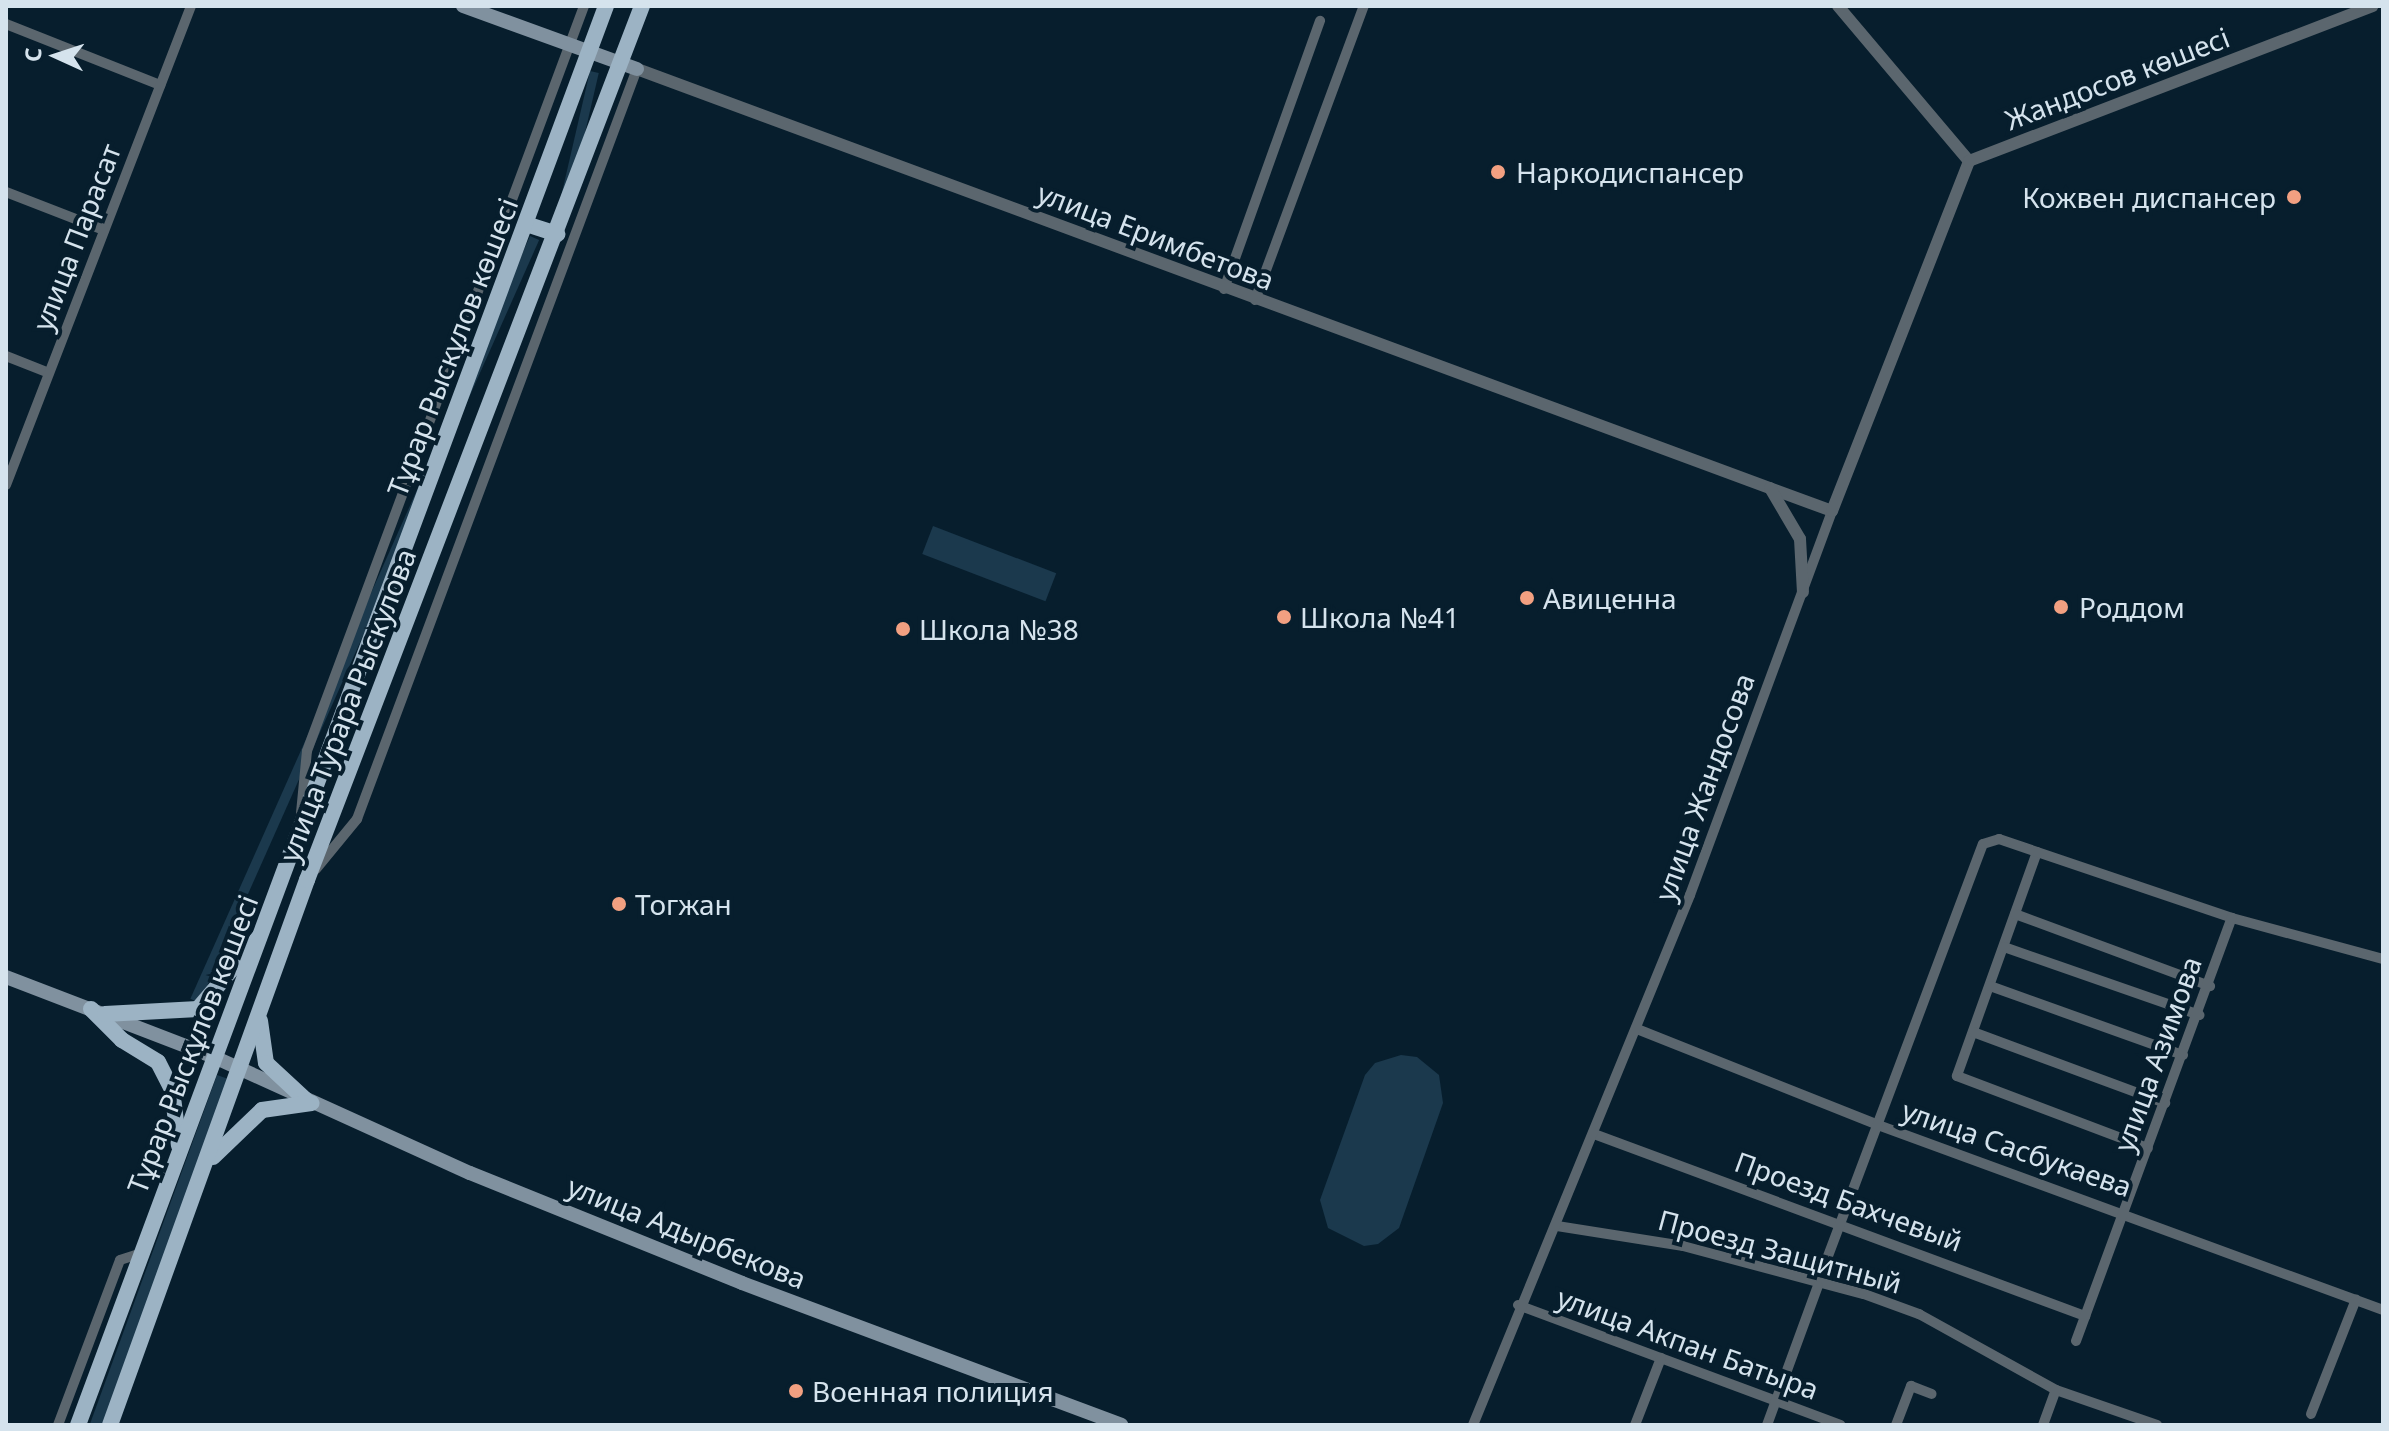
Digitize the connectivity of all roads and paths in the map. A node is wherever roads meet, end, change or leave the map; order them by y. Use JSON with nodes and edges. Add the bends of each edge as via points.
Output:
{"nodes":[{"id":1,"x":191,"y":6,"type":"edge"},
{"id":2,"x":463,"y":6,"type":"edge"},
{"id":3,"x":584,"y":6,"type":"edge"},
{"id":4,"x":606,"y":6,"type":"edge"},
{"id":5,"x":642,"y":6,"type":"edge"},
{"id":6,"x":1364,"y":6,"type":"edge"},
{"id":7,"x":1838,"y":6,"type":"edge"},
{"id":8,"x":2372,"y":6,"type":"edge"},
{"id":9,"x":1320,"y":21,"type":"dead end"},
{"id":10,"x":6,"y":24,"type":"edge"},
{"id":11,"x":569,"y":46,"type":"junction"},
{"id":12,"x":589,"y":53,"type":"junction"},
{"id":13,"x":629,"y":66,"type":"junction"},
{"id":14,"x":160,"y":85,"type":"junction"},
{"id":15,"x":589,"y":150,"type":"junction"},
{"id":16,"x":1969,"y":161,"type":"junction"},
{"id":17,"x":6,"y":192,"type":"edge"},
{"id":18,"x":586,"y":195,"type":"junction"},
{"id":19,"x":526,"y":224,"type":"junction"},
{"id":20,"x":104,"y":230,"type":"junction"},
{"id":21,"x":557,"y":234,"type":"junction"},
{"id":22,"x":1224,"y":289,"type":"junction"},
{"id":23,"x":1255,"y":300,"type":"junction"},
{"id":24,"x":6,"y":356,"type":"edge"},
{"id":25,"x":49,"y":373,"type":"junction"},
{"id":26,"x":8,"y":472,"type":"edge"},
{"id":27,"x":6,"y":485,"type":"edge"},
{"id":28,"x":1770,"y":488,"type":"junction"},
{"id":29,"x":1832,"y":511,"type":"junction"},
{"id":30,"x":1803,"y":592,"type":"junction"},
{"id":31,"x":299,"y":835,"type":"junction"},
{"id":32,"x":2037,"y":852,"type":"junction"},
{"id":33,"x":307,"y":880,"type":"junction"},
{"id":34,"x":2015,"y":914,"type":"junction"},
{"id":35,"x":2232,"y":918,"type":"junction"},
{"id":36,"x":260,"y":936,"type":"junction"},
{"id":37,"x":2004,"y":947,"type":"junction"},
{"id":38,"x":2383,"y":959,"type":"edge"},
{"id":39,"x":6,"y":977,"type":"edge"},
{"id":40,"x":1990,"y":986,"type":"junction"},
{"id":41,"x":2210,"y":986,"type":"junction"},
{"id":42,"x":98,"y":1012,"type":"junction"},
{"id":43,"x":2199,"y":1015,"type":"junction"},
{"id":44,"x":259,"y":1016,"type":"junction"},
{"id":45,"x":1637,"y":1029,"type":"junction"},
{"id":46,"x":1973,"y":1032,"type":"junction"},
{"id":47,"x":2183,"y":1055,"type":"junction"},
{"id":48,"x":214,"y":1057,"type":"junction"},
{"id":49,"x":240,"y":1068,"type":"junction"},
{"id":50,"x":309,"y":1102,"type":"junction"},
{"id":51,"x":2165,"y":1103,"type":"junction"},
{"id":52,"x":1878,"y":1125,"type":"junction"},
{"id":53,"x":1594,"y":1134,"type":"junction"},
{"id":54,"x":2148,"y":1148,"type":"junction"},
{"id":55,"x":179,"y":1150,"type":"junction"},
{"id":56,"x":204,"y":1168,"type":"junction"},
{"id":57,"x":2125,"y":1211,"type":"junction"},
{"id":58,"x":1840,"y":1225,"type":"junction"},
{"id":59,"x":1557,"y":1226,"type":"junction"},
{"id":60,"x":142,"y":1253,"type":"junction"},
{"id":61,"x":1828,"y":1256,"type":"dead end"},
{"id":62,"x":1818,"y":1286,"type":"junction"},
{"id":63,"x":2356,"y":1299,"type":"junction"},
{"id":64,"x":1518,"y":1305,"type":"junction"},
{"id":65,"x":2383,"y":1310,"type":"edge"},
{"id":66,"x":2085,"y":1316,"type":"junction"},
{"id":67,"x":2076,"y":1341,"type":"dead end"},
{"id":68,"x":1661,"y":1358,"type":"junction"},
{"id":69,"x":2056,"y":1390,"type":"junction"},
{"id":70,"x":1932,"y":1394,"type":"dead end"},
{"id":71,"x":1776,"y":1400,"type":"junction"},
{"id":72,"x":2311,"y":1414,"type":"dead end"},
{"id":73,"x":58,"y":1425,"type":"edge"},
{"id":74,"x":78,"y":1425,"type":"edge"},
{"id":75,"x":110,"y":1425,"type":"edge"},
{"id":76,"x":1121,"y":1425,"type":"edge"},
{"id":77,"x":1473,"y":1425,"type":"edge"},
{"id":78,"x":1635,"y":1425,"type":"edge"},
{"id":79,"x":1767,"y":1425,"type":"edge"},
{"id":80,"x":1840,"y":1425,"type":"edge"},
{"id":81,"x":1896,"y":1425,"type":"edge"},
{"id":82,"x":2043,"y":1425,"type":"edge"},
{"id":83,"x":2157,"y":1425,"type":"edge"}],
"edges":[{"from":1,"to":14,"type":"street","name":"улица Парасат"},
{"from":2,"to":11,"type":"main road","name":"улица Еримбетова"},
{"from":3,"to":11,"type":"street"},
{"from":4,"to":12,"type":"main road","name":"Тұрар Рыскұлов көшесі"},
{"from":5,"to":13,"type":"main road","name":"улица Турара Рыскулова"},
{"from":6,"to":23,"type":"street"},
{"from":7,"to":16,"type":"street"},
{"from":8,"to":16,"type":"street","name":"Жандосов көшесі"},
{"from":9,"to":22,"type":"street"},
{"from":10,"to":14,"type":"street"},
{"from":11,"to":12,"type":"main road","name":"улица Еримбетова"},
{"from":11,"to":31,"type":"street","via":[[307,751]]},
{"from":12,"to":13,"type":"main road","name":"улица Еримбетова"},
{"from":12,"to":19,"type":"main road","name":"Тұрар Рыскұлов көшесі"},
{"from":13,"to":15,"type":"main road","name":"улица Турара Рыскулова"},
{"from":13,"to":18,"type":"street"},
{"from":13,"to":22,"type":"street","name":"улица Еримбетова"},
{"from":14,"to":20,"type":"street","name":"улица Парасат"},
{"from":15,"to":18,"type":"street"},
{"from":15,"to":21,"type":"main road","name":"улица Турара Рыскулова"},
{"from":16,"to":29,"type":"street","name":"улица Жандосова"},
{"from":17,"to":20,"type":"street"},
{"from":18,"to":33,"type":"street","via":[[357,819]]},
{"from":19,"to":21,"type":"main road"},
{"from":19,"to":31,"type":"main road","name":"Тұрар Рыскұлов көшесі"},
{"from":20,"to":25,"type":"street","name":"улица Парасат"},
{"from":21,"to":33,"type":"main road","name":"улица Турара Рыскулова"},
{"from":22,"to":23,"type":"street","name":"улица Еримбетова"},
{"from":23,"to":28,"type":"street","name":"улица Еримбетова"},
{"from":24,"to":25,"type":"street"},
{"from":25,"to":26,"type":"street","name":"улица Парасат"},
{"from":26,"to":27,"type":"street","name":"улица Парасат"},
{"from":28,"to":29,"type":"street","name":"улица Еримбетова"},
{"from":28,"to":30,"type":"street","via":[[1800,539]]},
{"from":29,"to":30,"type":"street","name":"улица Жандосова"},
{"from":30,"to":45,"type":"street","name":"улица Жандосова"},
{"from":31,"to":36,"type":"main road","name":"Тұрар Рыскұлов көшесі"},
{"from":32,"to":34,"type":"street"},
{"from":32,"to":35,"type":"street"},
{"from":32,"to":52,"type":"street","via":[[1999,839],[1978,850]]},
{"from":33,"to":44,"type":"main road","name":"улица Турара Рыскулова"},
{"from":34,"to":37,"type":"street"},
{"from":34,"to":41,"type":"street"},
{"from":35,"to":38,"type":"street"},
{"from":35,"to":41,"type":"street","name":"улица Азимова"},
{"from":36,"to":42,"type":"main road","via":[[244,948],[198,1009]]},
{"from":36,"to":48,"type":"main road","name":"Тұрар Рыскұлов көшесі"},
{"from":37,"to":40,"type":"street"},
{"from":37,"to":43,"type":"street"},
{"from":39,"to":42,"type":"main road","name":"улица Адырбекова"},
{"from":40,"to":46,"type":"street"},
{"from":40,"to":47,"type":"street"},
{"from":41,"to":43,"type":"street","name":"улица Азимова"},
{"from":42,"to":48,"type":"main road","name":"улица Адырбекова"},
{"from":42,"to":55,"type":"main road","via":[[122,1040],[158,1062],[172,1089]]},
{"from":43,"to":47,"type":"street","name":"улица Азимова"},
{"from":44,"to":49,"type":"main road","name":"улица Турара Рыскулова"},
{"from":44,"to":50,"type":"main road","via":[[266,1063]]},
{"from":45,"to":52,"type":"street","name":"улица Сасбукаева"},
{"from":45,"to":53,"type":"street","name":"улица Жандосова"},
{"from":46,"to":51,"type":"street"},
{"from":46,"to":54,"type":"street","via":[[1957,1076]]},
{"from":47,"to":51,"type":"street","name":"улица Азимова"},
{"from":48,"to":49,"type":"main road","name":"улица Адырбекова"},
{"from":48,"to":55,"type":"main road","name":"Тұрар Рыскұлов көшесі"},
{"from":49,"to":50,"type":"main road","name":"улица Адырбекова"},
{"from":49,"to":56,"type":"main road","name":"улица Турара Рыскулова"},
{"from":50,"to":56,"type":"main road","via":[[262,1110],[238,1128]]},
{"from":50,"to":76,"type":"main road","name":"улица Адырбекова","via":[[742,1283]]},
{"from":51,"to":54,"type":"street","name":"улица Азимова"},
{"from":52,"to":57,"type":"street","name":"улица Сасбукаева"},
{"from":52,"to":58,"type":"street"},
{"from":53,"to":58,"type":"street","name":"Проезд Бахчевый"},
{"from":53,"to":59,"type":"street","name":"улица Жандосова"},
{"from":54,"to":57,"type":"street","name":"улица Азимова"},
{"from":55,"to":60,"type":"main road","name":"Тұрар Рыскұлов көшесі"},
{"from":56,"to":75,"type":"main road","name":"улица Турара Рыскулова"},
{"from":57,"to":63,"type":"street","name":"улица Сасбукаева"},
{"from":57,"to":66,"type":"street","name":"улица Азимова"},
{"from":58,"to":61,"type":"street"},
{"from":58,"to":66,"type":"street","name":"Проезд Бахчевый"},
{"from":59,"to":62,"type":"street","name":"Проезд Защитный","via":[[1683,1246]]},
{"from":59,"to":64,"type":"street","name":"улица Жандосова"},
{"from":60,"to":73,"type":"street","via":[[120,1260]]},
{"from":60,"to":74,"type":"main road","name":"Тұрар Рыскұлов көшесі"},
{"from":62,"to":69,"type":"street","name":"Проезд Защитный","via":[[1841,1287],[1919,1314]]},
{"from":62,"to":71,"type":"street"},
{"from":63,"to":65,"type":"street","name":"улица Сасбукаева"},
{"from":63,"to":72,"type":"street"},
{"from":64,"to":68,"type":"street","name":"улица Акпан Батыра"},
{"from":64,"to":77,"type":"street","name":"улица Жандосова"},
{"from":66,"to":67,"type":"street","name":"улица Азимова"},
{"from":68,"to":71,"type":"street","name":"улица Акпан Батыра"},
{"from":68,"to":78,"type":"street"},
{"from":69,"to":82,"type":"street"},
{"from":69,"to":83,"type":"street","name":"Проезд Защитный"},
{"from":70,"to":81,"type":"street","via":[[1911,1386]]},
{"from":71,"to":79,"type":"street"},
{"from":71,"to":80,"type":"street","name":"улица Акпан Батыра"}]}
